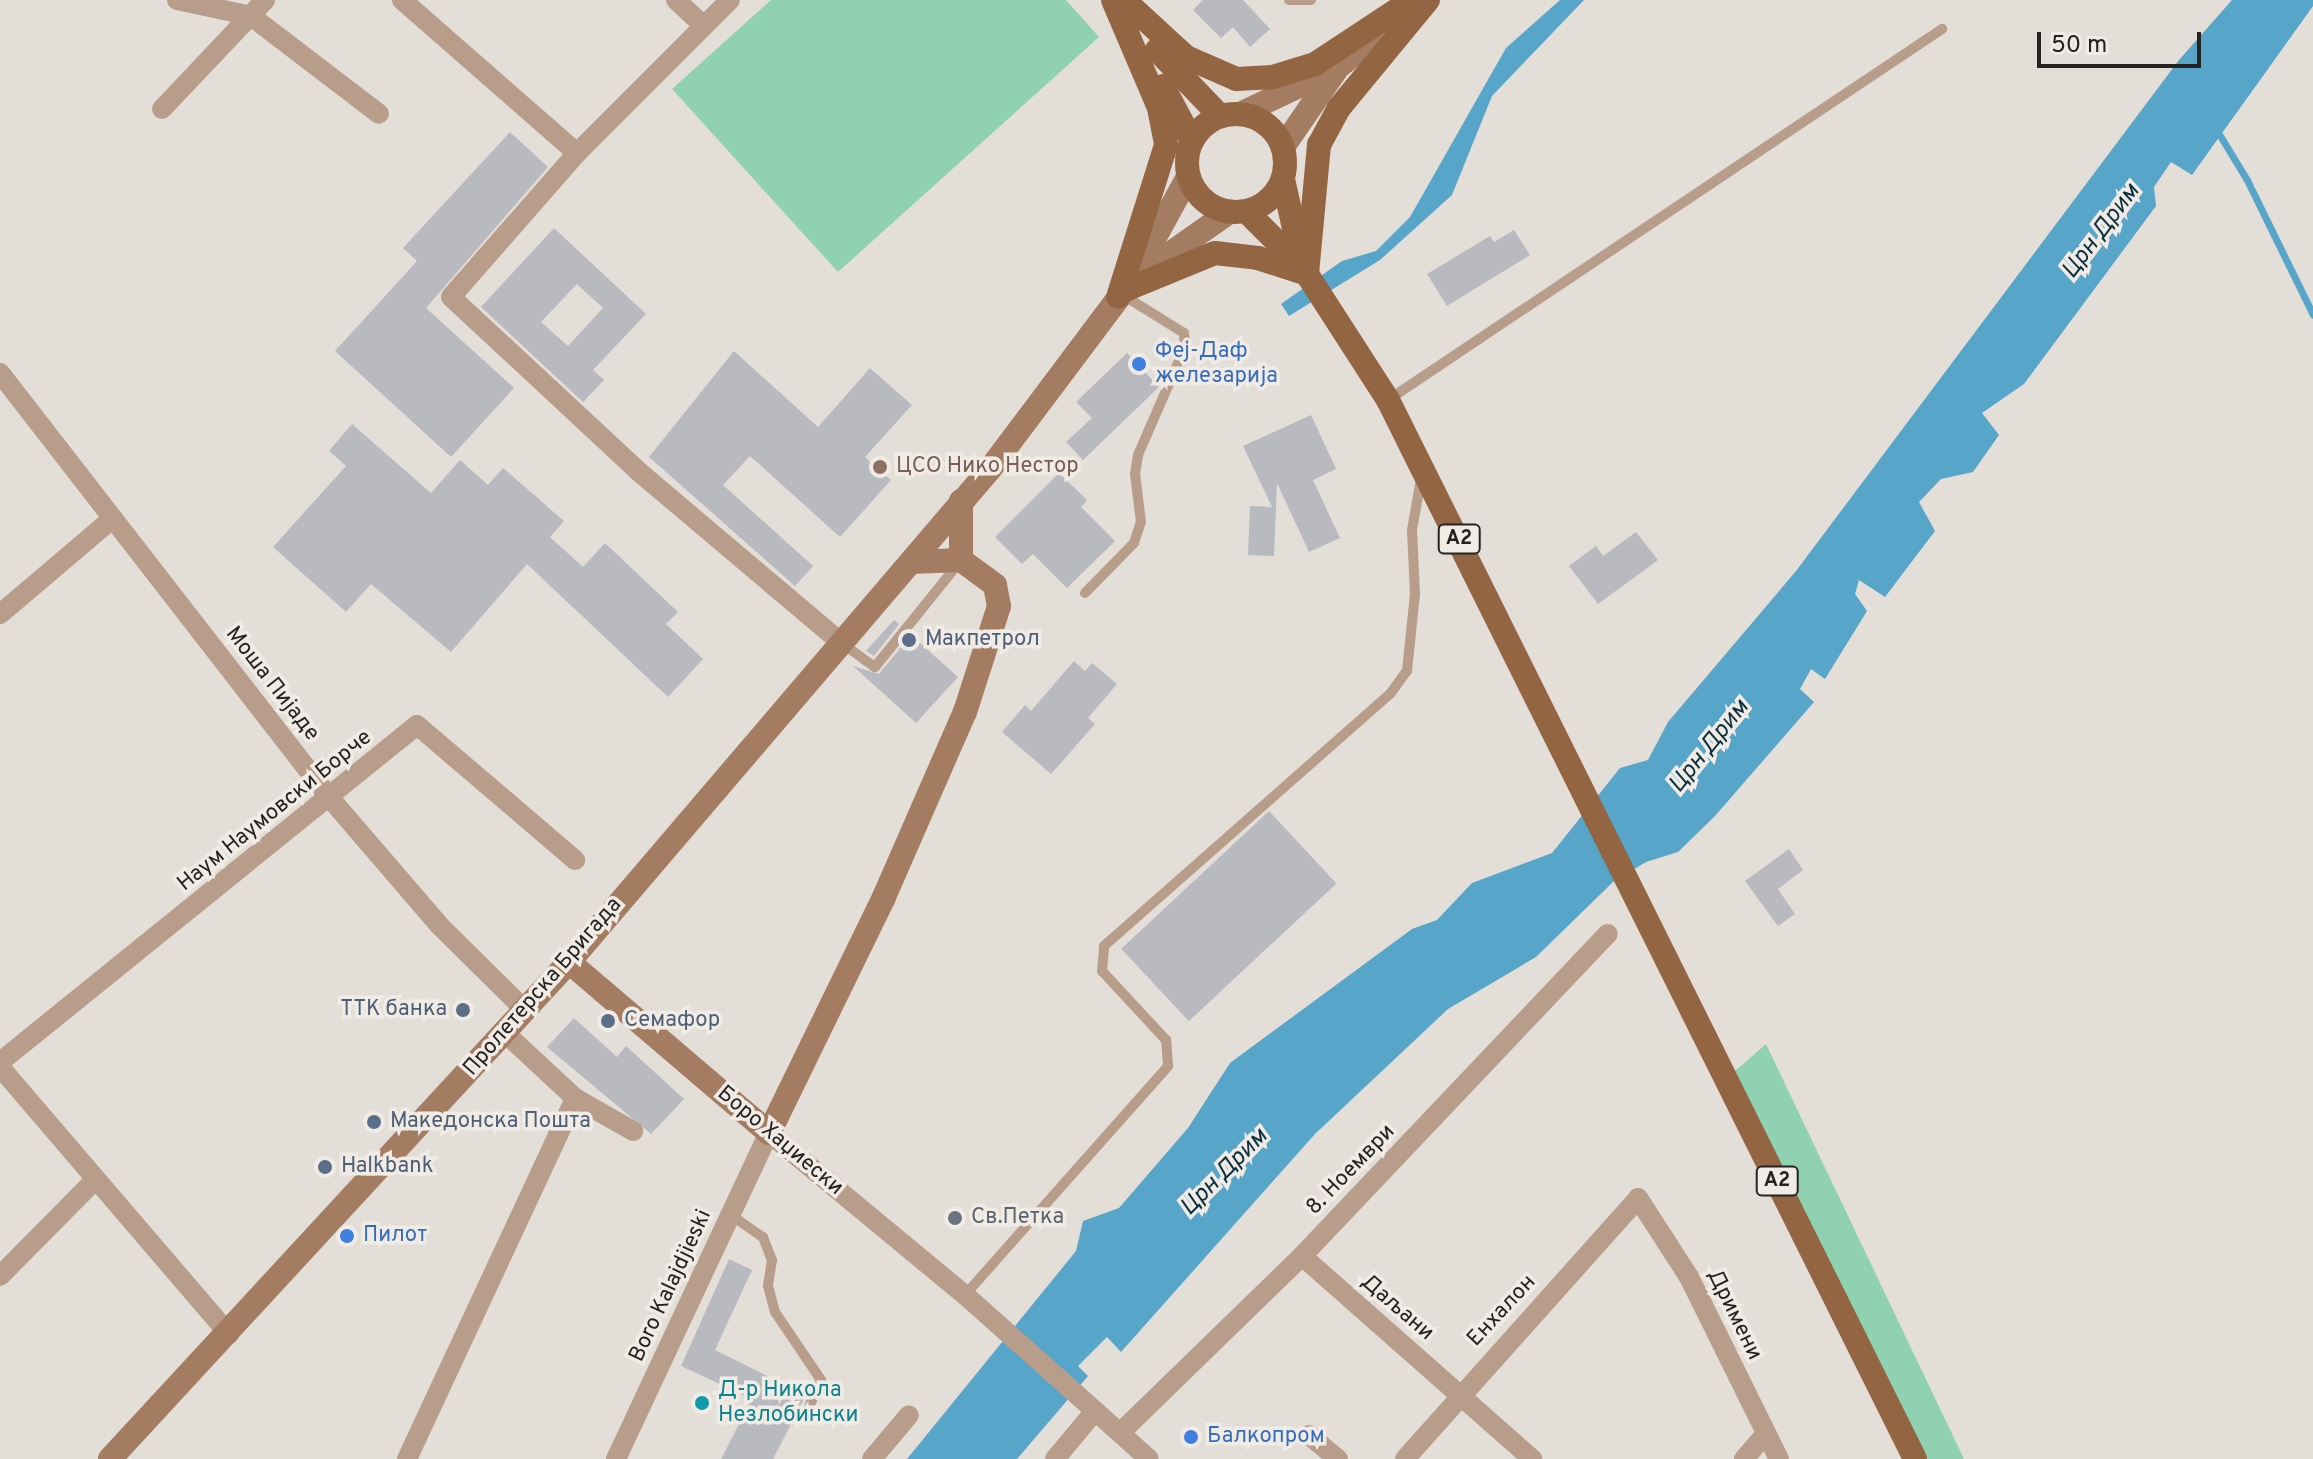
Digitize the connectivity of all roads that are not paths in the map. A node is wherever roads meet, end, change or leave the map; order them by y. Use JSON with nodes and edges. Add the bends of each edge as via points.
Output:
{"nodes":[{"id":1,"x":177,"y":0,"type":"edge"},
{"id":2,"x":265,"y":0,"type":"edge"},
{"id":3,"x":402,"y":0,"type":"edge"},
{"id":4,"x":676,"y":0,"type":"edge"},
{"id":5,"x":730,"y":0,"type":"edge"},
{"id":6,"x":1115,"y":0,"type":"edge"},
{"id":7,"x":1124,"y":0,"type":"edge"},
{"id":8,"x":1289,"y":0,"type":"edge"},
{"id":9,"x":1311,"y":0,"type":"edge"},
{"id":10,"x":1412,"y":0,"type":"edge"},
{"id":11,"x":1420,"y":0,"type":"edge"},
{"id":12,"x":1428,"y":0,"type":"edge"},
{"id":13,"x":251,"y":16,"type":"junction"},
{"id":14,"x":703,"y":25,"type":"junction"},
{"id":15,"x":1134,"y":25,"type":"junction"},
{"id":16,"x":1942,"y":29,"type":"dead end"},
{"id":17,"x":1337,"y":68,"type":"junction"},
{"id":18,"x":162,"y":109,"type":"dead end"},
{"id":19,"x":379,"y":114,"type":"dead end"},
{"id":20,"x":1230,"y":115,"type":"junction"},
{"id":21,"x":1192,"y":141,"type":"junction"},
{"id":22,"x":1283,"y":147,"type":"junction"},
{"id":23,"x":577,"y":153,"type":"junction"},
{"id":24,"x":1188,"y":177,"type":"junction"},
{"id":25,"x":1283,"y":179,"type":"junction"},
{"id":26,"x":1238,"y":212,"type":"junction"},
{"id":27,"x":1307,"y":274,"type":"junction"},
{"id":28,"x":1124,"y":290,"type":"junction"},
{"id":29,"x":0,"y":373,"type":"edge"},
{"id":30,"x":1388,"y":400,"type":"junction"},
{"id":31,"x":1423,"y":470,"type":"junction"},
{"id":32,"x":961,"y":501,"type":"junction"},
{"id":33,"x":112,"y":519,"type":"junction"},
{"id":34,"x":961,"y":560,"type":"junction"},
{"id":35,"x":911,"y":562,"type":"junction"},
{"id":36,"x":1085,"y":593,"type":"dead end"},
{"id":37,"x":0,"y":614,"type":"edge"},
{"id":38,"x":843,"y":644,"type":"junction"},
{"id":39,"x":329,"y":797,"type":"junction"},
{"id":40,"x":575,"y":860,"type":"dead end"},
{"id":41,"x":1608,"y":934,"type":"dead end"},
{"id":42,"x":569,"y":962,"type":"junction"},
{"id":43,"x":525,"y":1010,"type":"junction"},
{"id":44,"x":504,"y":1032,"type":"junction"},
{"id":45,"x":0,"y":1064,"type":"edge"},
{"id":46,"x":575,"y":1098,"type":"junction"},
{"id":47,"x":633,"y":1131,"type":"dead end"},
{"id":48,"x":769,"y":1133,"type":"junction"},
{"id":49,"x":96,"y":1179,"type":"junction"},
{"id":50,"x":1638,"y":1198,"type":"joint"},
{"id":51,"x":731,"y":1215,"type":"junction"},
{"id":52,"x":1302,"y":1256,"type":"junction"},
{"id":53,"x":0,"y":1276,"type":"edge"},
{"id":54,"x":965,"y":1295,"type":"junction"},
{"id":55,"x":229,"y":1334,"type":"junction"},
{"id":56,"x":1458,"y":1394,"type":"junction"},
{"id":57,"x":1095,"y":1411,"type":"junction"},
{"id":58,"x":807,"y":1412,"type":"dead end"},
{"id":59,"x":909,"y":1415,"type":"dead end"},
{"id":60,"x":1121,"y":1432,"type":"junction"},
{"id":61,"x":1766,"y":1434,"type":"junction"},
{"id":62,"x":1309,"y":1435,"type":"dead end"},
{"id":63,"x":115,"y":1458,"type":"edge"},
{"id":64,"x":407,"y":1459,"type":"edge"},
{"id":65,"x":616,"y":1459,"type":"edge"},
{"id":66,"x":872,"y":1459,"type":"edge"},
{"id":67,"x":1055,"y":1459,"type":"edge"},
{"id":68,"x":1149,"y":1459,"type":"edge"},
{"id":69,"x":1338,"y":1459,"type":"edge"},
{"id":70,"x":1405,"y":1459,"type":"edge"},
{"id":71,"x":1532,"y":1459,"type":"edge"},
{"id":72,"x":1744,"y":1459,"type":"edge"},
{"id":73,"x":1779,"y":1459,"type":"edge"},
{"id":74,"x":1915,"y":1459,"type":"edge"}],
"edges":[{"from":1,"to":13,"type":"street"},
{"from":2,"to":13,"type":"street"},
{"from":3,"to":23,"type":"street"},
{"from":4,"to":14,"type":"street"},
{"from":5,"to":14,"type":"street"},
{"from":6,"to":15,"type":"main road"},
{"from":6,"to":28,"type":"main road","via":[[1159,108],[1166,145]]},
{"from":7,"to":10,"type":"main road","via":[[1186,57],[1236,79],[1273,77],[1315,64]]},
{"from":8,"to":9,"type":"lane"},
{"from":11,"to":17,"type":"street"},
{"from":12,"to":27,"type":"main road","via":[[1339,108],[1319,145]]},
{"from":13,"to":18,"type":"street"},
{"from":13,"to":19,"type":"street"},
{"from":14,"to":23,"type":"street"},
{"from":15,"to":20,"type":"main road"},
{"from":15,"to":21,"type":"main road"},
{"from":16,"to":30,"type":"lane"},
{"from":17,"to":20,"type":"street"},
{"from":17,"to":22,"type":"street"},
{"from":20,"to":21,"type":"main road"},
{"from":20,"to":22,"type":"main road","via":[[1260,120]]},
{"from":21,"to":24,"type":"main road"},
{"from":22,"to":25,"type":"main road","number":"A2"},
{"from":23,"to":38,"type":"street","via":[[451,297],[638,471]]},
{"from":24,"to":26,"type":"main road","number":"A2","via":[[1211,206]]},
{"from":24,"to":28,"type":"street"},
{"from":25,"to":26,"type":"main road","via":[[1270,199]]},
{"from":25,"to":27,"type":"main road","number":"A2"},
{"from":26,"to":27,"type":"main road","number":"A2"},
{"from":26,"to":28,"type":"street"},
{"from":27,"to":28,"type":"main road","via":[[1258,258],[1215,253]]},
{"from":27,"to":30,"type":"main road","number":"A2"},
{"from":28,"to":32,"type":"street","name":"Пролетерска Бригада"},
{"from":28,"to":36,"type":"lane","via":[[1184,333],[1185,347],[1138,455],[1141,522],[1134,543]]},
{"from":29,"to":33,"type":"street","name":"Моша Пијаде"},
{"from":30,"to":31,"type":"main road","number":"A2"},
{"from":31,"to":54,"type":"lane","via":[[1412,530],[1415,594],[1407,671],[1390,694],[1104,946],[1102,971],[1166,1040],[1168,1066]]},
{"from":31,"to":74,"type":"main road","number":"A2"},
{"from":32,"to":34,"type":"street"},
{"from":32,"to":35,"type":"street","name":"Пролетерска Бригада"},
{"from":33,"to":37,"type":"street"},
{"from":33,"to":39,"type":"street","name":"Моша Пијаде"},
{"from":34,"to":35,"type":"street"},
{"from":34,"to":38,"type":"lane","via":[[875,667]]},
{"from":34,"to":48,"type":"street","via":[[995,585],[999,606],[965,712],[884,897]]},
{"from":35,"to":38,"type":"street","name":"Пролетерска Бригада"},
{"from":38,"to":42,"type":"street","name":"Пролетерска Бригада"},
{"from":39,"to":40,"type":"street","name":"Наум Наумовски Борче","via":[[417,725]]},
{"from":39,"to":43,"type":"street","name":"Моша Пијаде","via":[[439,925]]},
{"from":39,"to":45,"type":"street","name":"Наум Наумовски Борче"},
{"from":41,"to":52,"type":"street","name":"8. Ноември"},
{"from":42,"to":43,"type":"street","name":"Пролетерска Бригада"},
{"from":42,"to":48,"type":"street","name":"Боро Хаџиески"},
{"from":43,"to":44,"type":"street","name":"Пролетерска Бригада"},
{"from":44,"to":46,"type":"street"},
{"from":44,"to":55,"type":"street","name":"Пролетерска Бригада"},
{"from":45,"to":49,"type":"street"},
{"from":46,"to":47,"type":"street"},
{"from":46,"to":64,"type":"street"},
{"from":48,"to":51,"type":"street","name":"Boro Kalajdjieski"},
{"from":48,"to":54,"type":"street","name":"Боро Хаџиески"},
{"from":49,"to":53,"type":"street"},
{"from":49,"to":55,"type":"street"},
{"from":50,"to":56,"type":"street","name":"Енхалон"},
{"from":50,"to":61,"type":"street","name":"Дримени","via":[[1689,1277]]},
{"from":51,"to":58,"type":"lane","via":[[763,1237],[772,1260],[768,1286],[775,1312],[821,1380]]},
{"from":51,"to":65,"type":"street","name":"Boro Kalajdjieski"},
{"from":52,"to":56,"type":"street","name":"Даљани"},
{"from":52,"to":60,"type":"street","name":"8. Ноември"},
{"from":54,"to":57,"type":"street","name":"Боро Хаџиески"},
{"from":55,"to":63,"type":"street","name":"Пролетерска Бригада"},
{"from":56,"to":70,"type":"street","name":"Енхалон"},
{"from":56,"to":71,"type":"street","name":"Даљани"},
{"from":57,"to":60,"type":"street","name":"Боро Хаџиески"},
{"from":57,"to":67,"type":"street"},
{"from":59,"to":66,"type":"street"},
{"from":60,"to":68,"type":"street","name":"Боро Хаџиески"},
{"from":61,"to":72,"type":"street"},
{"from":61,"to":73,"type":"street","name":"Дримени"},
{"from":62,"to":69,"type":"street"}]}
